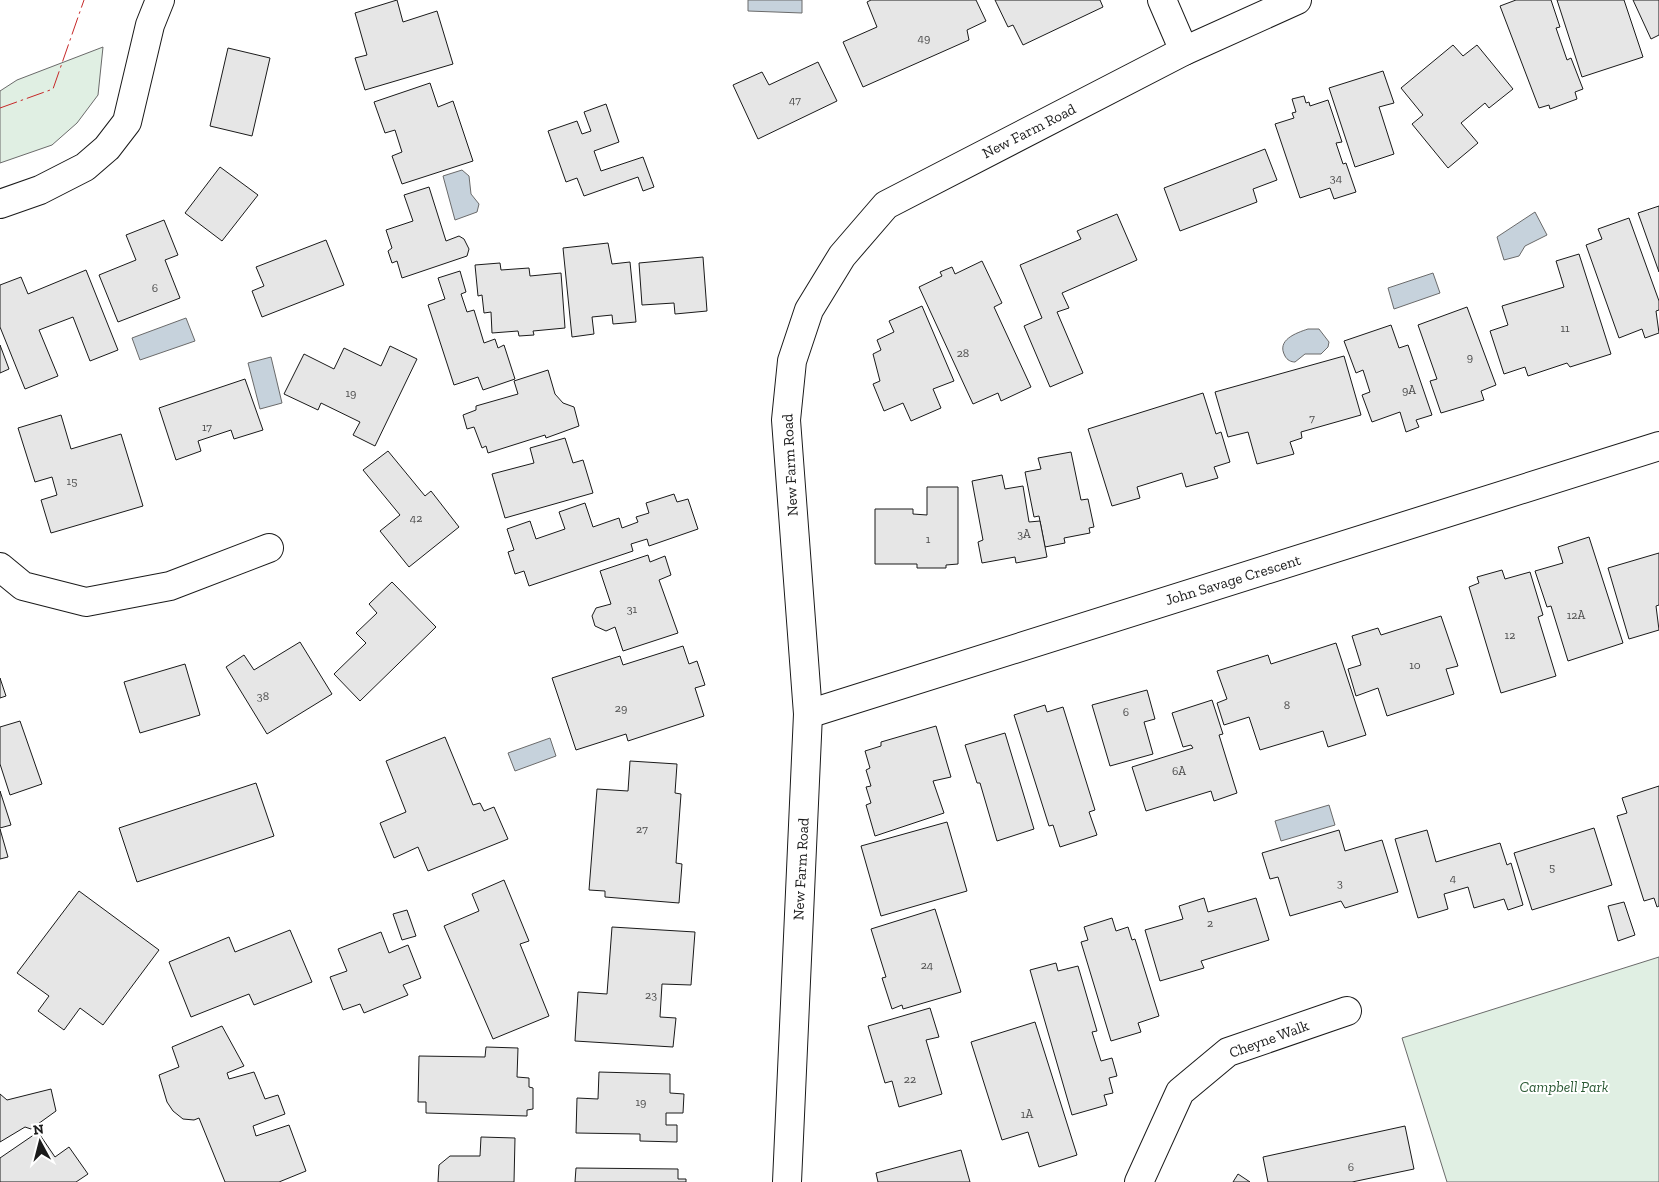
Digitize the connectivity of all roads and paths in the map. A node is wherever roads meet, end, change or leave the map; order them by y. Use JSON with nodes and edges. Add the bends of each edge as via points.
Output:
{"nodes":[{"id":1,"x":160,"y":0,"type":"edge"},
{"id":2,"x":1162,"y":0,"type":"edge"},
{"id":3,"x":1297,"y":0,"type":"edge"},
{"id":4,"x":1184,"y":51,"type":"junction"},
{"id":5,"x":0,"y":204,"type":"edge"},
{"id":6,"x":1659,"y":446,"type":"edge"},
{"id":7,"x":269,"y":548,"type":"dead end"},
{"id":8,"x":0,"y":567,"type":"edge"},
{"id":9,"x":808,"y":714,"type":"junction"},
{"id":10,"x":1347,"y":1011,"type":"dead end"},
{"id":11,"x":787,"y":1182,"type":"edge"},
{"id":12,"x":1139,"y":1182,"type":"edge"}],
"edges":[{"from":1,"to":5,"type":"street","via":[[150,25],[127,122],[107,148],[84,167],[40,190]]},
{"from":2,"to":4,"type":"street"},
{"from":3,"to":4,"type":"street","name":"New Farm Road"},
{"from":4,"to":9,"type":"street","name":"New Farm Road","via":[[886,205],[842,256],[809,310],[792,361],[786,420]]},
{"from":6,"to":9,"type":"street","name":"John Savage Crescent"},
{"from":7,"to":8,"type":"street","via":[[170,586],[86,602],[23,586]]},
{"from":9,"to":11,"type":"street","name":"New Farm Road"},
{"from":10,"to":12,"type":"street","name":"Cheyne Walk","via":[[1228,1052],[1180,1092]]}]}
